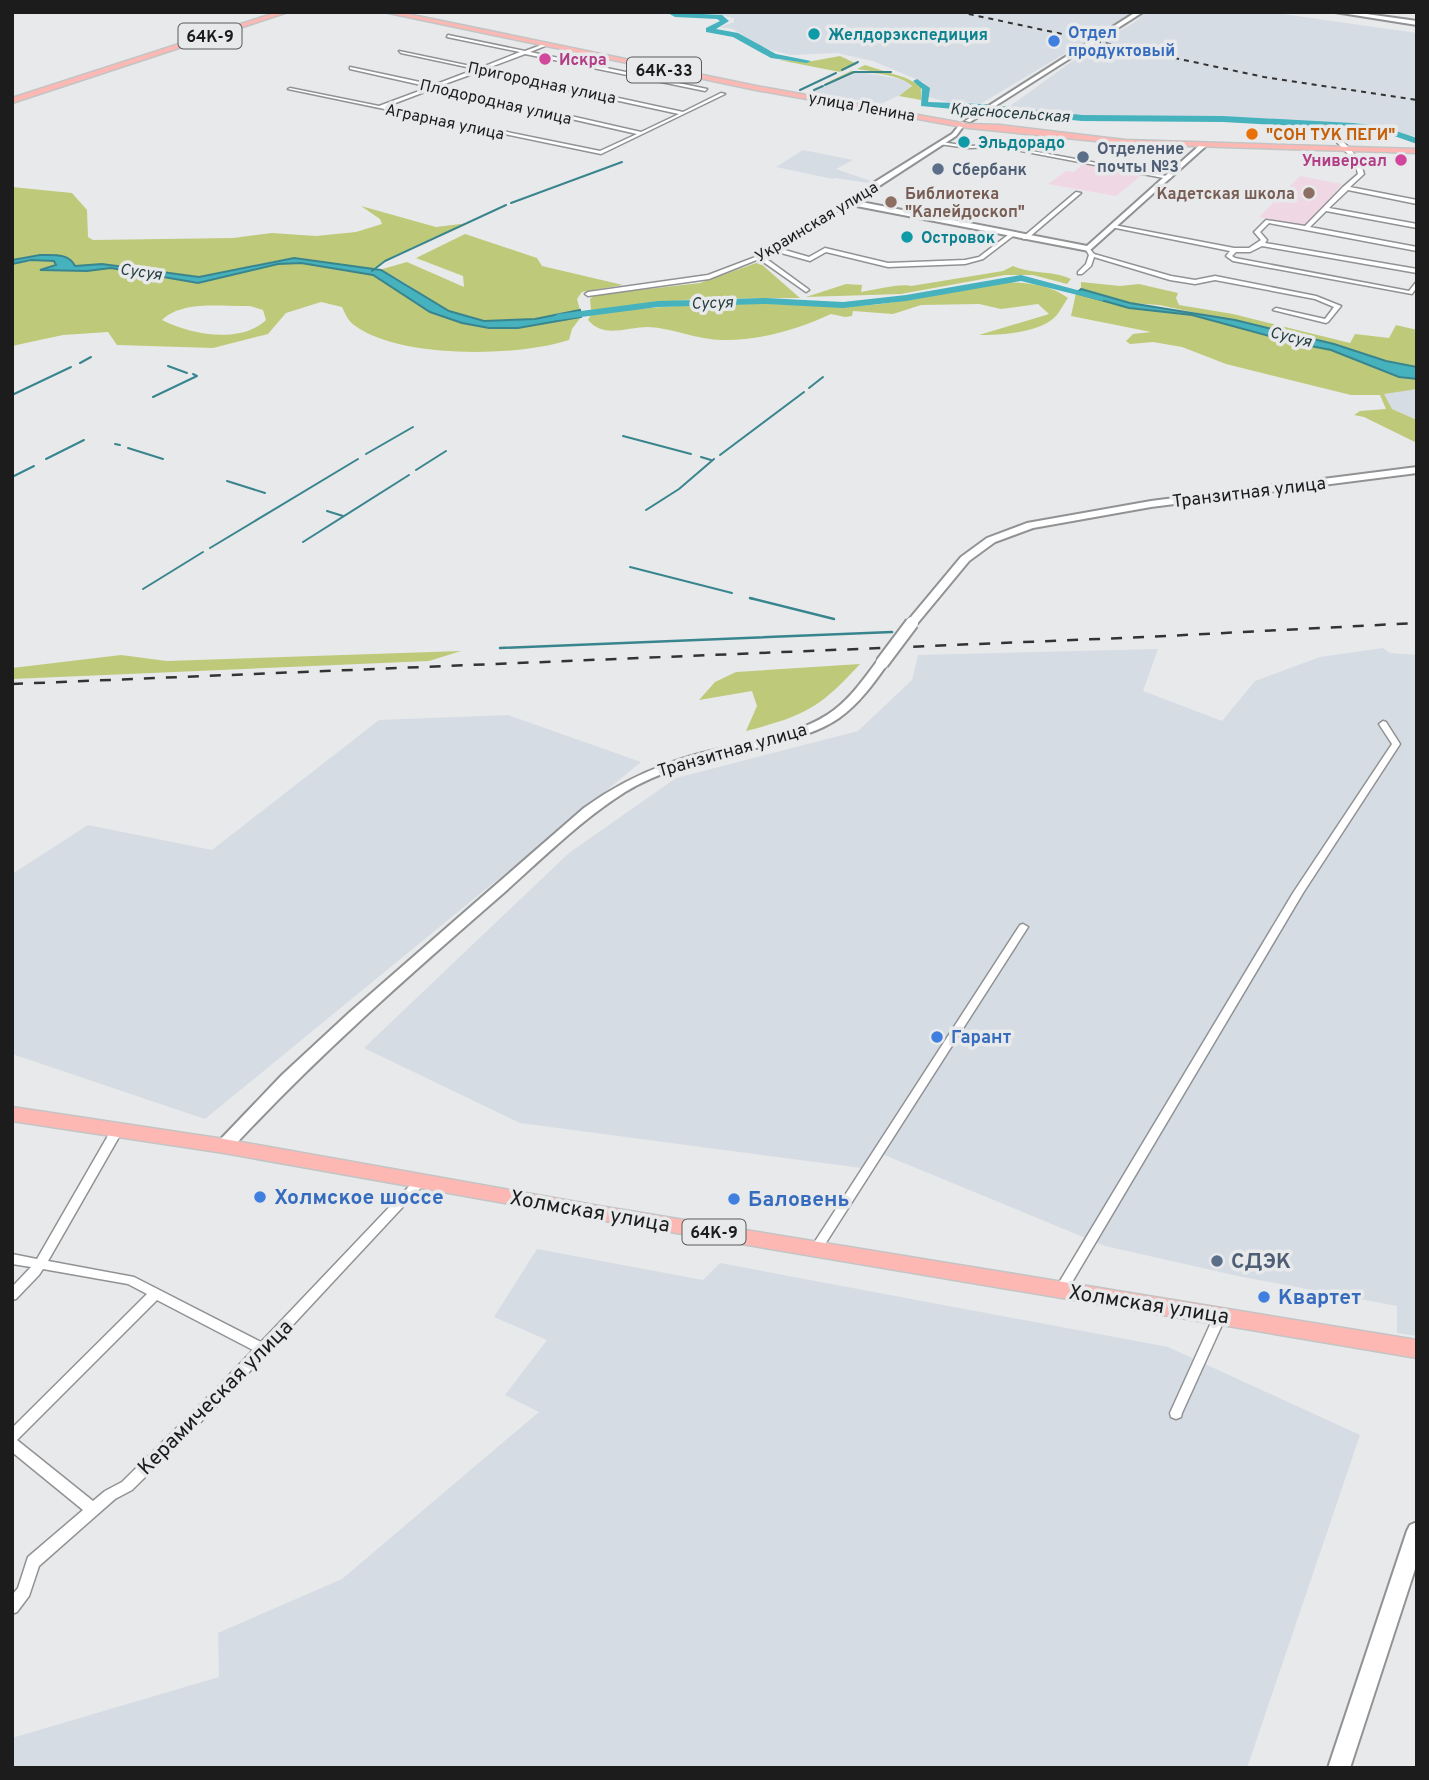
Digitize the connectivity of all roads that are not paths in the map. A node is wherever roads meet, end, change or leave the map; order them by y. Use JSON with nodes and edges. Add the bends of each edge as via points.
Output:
{"nodes":[{"id":1,"x":285,"y":12,"type":"edge"},
{"id":2,"x":380,"y":12,"type":"edge"},
{"id":3,"x":387,"y":12,"type":"edge"},
{"id":4,"x":1140,"y":12,"type":"edge"},
{"id":5,"x":1338,"y":12,"type":"edge"},
{"id":6,"x":403,"y":16,"type":"junction"},
{"id":7,"x":1417,"y":23,"type":"edge"},
{"id":8,"x":448,"y":36,"type":"dead end"},
{"id":9,"x":544,"y":45,"type":"junction"},
{"id":10,"x":401,"y":52,"type":"dead end"},
{"id":11,"x":527,"y":52,"type":"junction"},
{"id":12,"x":352,"y":68,"type":"dead end"},
{"id":13,"x":483,"y":69,"type":"junction"},
{"id":14,"x":436,"y":87,"type":"junction"},
{"id":15,"x":290,"y":89,"type":"dead end"},
{"id":16,"x":705,"y":90,"type":"dead end"},
{"id":17,"x":723,"y":94,"type":"dead end"},
{"id":18,"x":798,"y":95,"type":"joint"},
{"id":19,"x":12,"y":101,"type":"edge"},
{"id":20,"x":381,"y":108,"type":"junction"},
{"id":21,"x":683,"y":113,"type":"junction"},
{"id":22,"x":984,"y":113,"type":"junction"},
{"id":23,"x":927,"y":117,"type":"junction"},
{"id":24,"x":952,"y":119,"type":"junction"},
{"id":25,"x":972,"y":123,"type":"junction"},
{"id":26,"x":1326,"y":127,"type":"dead end"},
{"id":27,"x":1010,"y":129,"type":"junction"},
{"id":28,"x":640,"y":134,"type":"junction"},
{"id":29,"x":954,"y":135,"type":"junction"},
{"id":30,"x":942,"y":142,"type":"junction"},
{"id":31,"x":1203,"y":145,"type":"junction"},
{"id":32,"x":1346,"y":151,"type":"junction"},
{"id":33,"x":1417,"y":151,"type":"edge"},
{"id":34,"x":1169,"y":177,"type":"junction"},
{"id":35,"x":1345,"y":188,"type":"junction"},
{"id":36,"x":1078,"y":193,"type":"dead end"},
{"id":37,"x":849,"y":202,"type":"junction"},
{"id":38,"x":1417,"y":202,"type":"edge"},
{"id":39,"x":1325,"y":209,"type":"junction"},
{"id":40,"x":1417,"y":226,"type":"edge"},
{"id":41,"x":1114,"y":227,"type":"junction"},
{"id":42,"x":1306,"y":228,"type":"junction"},
{"id":43,"x":1010,"y":236,"type":"junction"},
{"id":44,"x":1025,"y":238,"type":"junction"},
{"id":45,"x":1261,"y":244,"type":"junction"},
{"id":46,"x":774,"y":249,"type":"junction"},
{"id":47,"x":1417,"y":249,"type":"edge"},
{"id":48,"x":1234,"y":250,"type":"junction"},
{"id":49,"x":1090,"y":252,"type":"junction"},
{"id":50,"x":760,"y":257,"type":"junction"},
{"id":51,"x":1417,"y":271,"type":"edge"},
{"id":52,"x":1080,"y":273,"type":"dead end"},
{"id":53,"x":1417,"y":283,"type":"edge"},
{"id":54,"x":806,"y":290,"type":"dead end"},
{"id":55,"x":588,"y":294,"type":"dead end"},
{"id":56,"x":1276,"y":310,"type":"dead end"},
{"id":57,"x":1417,"y":470,"type":"edge"},
{"id":58,"x":1383,"y":724,"type":"dead end"},
{"id":59,"x":1023,"y":927,"type":"dead end"},
{"id":60,"x":12,"y":1114,"type":"edge"},
{"id":61,"x":117,"y":1130,"type":"junction"},
{"id":62,"x":224,"y":1146,"type":"junction"},
{"id":63,"x":421,"y":1182,"type":"junction"},
{"id":64,"x":816,"y":1249,"type":"junction"},
{"id":65,"x":12,"y":1259,"type":"edge"},
{"id":66,"x":39,"y":1264,"type":"junction"},
{"id":67,"x":1061,"y":1290,"type":"junction"},
{"id":68,"x":156,"y":1293,"type":"junction"},
{"id":69,"x":12,"y":1296,"type":"edge"},
{"id":70,"x":1220,"y":1316,"type":"junction"},
{"id":71,"x":264,"y":1349,"type":"junction"},
{"id":72,"x":1417,"y":1349,"type":"edge"},
{"id":73,"x":1176,"y":1413,"type":"dead end"},
{"id":74,"x":12,"y":1437,"type":"edge"},
{"id":75,"x":12,"y":1444,"type":"edge"},
{"id":76,"x":93,"y":1509,"type":"junction"},
{"id":77,"x":1415,"y":1544,"type":"edge"},
{"id":78,"x":12,"y":1607,"type":"edge"},
{"id":79,"x":1339,"y":1768,"type":"edge"}],
"edges":[{"from":1,"to":19,"type":"main road","number":"64К-9"},
{"from":2,"to":6,"type":"main road"},
{"from":3,"to":6,"type":"main road","number":"64К-33"},
{"from":4,"to":22,"type":"main road","name":"Украинская улица"},
{"from":5,"to":7,"type":"main road"},
{"from":6,"to":9,"type":"main road","number":"64К-33"},
{"from":8,"to":11,"type":"street"},
{"from":9,"to":11,"type":"street"},
{"from":9,"to":18,"type":"main road","number":"64К-33"},
{"from":10,"to":13,"type":"street","name":"Пригородная улица"},
{"from":11,"to":13,"type":"street"},
{"from":11,"to":16,"type":"street"},
{"from":12,"to":14,"type":"street","name":"Плодородная улица"},
{"from":13,"to":14,"type":"street"},
{"from":13,"to":21,"type":"street","name":"Пригородная улица"},
{"from":14,"to":20,"type":"street"},
{"from":14,"to":28,"type":"street","name":"Плодородная улица"},
{"from":15,"to":20,"type":"street","name":"Аграрная улица"},
{"from":17,"to":21,"type":"street"},
{"from":18,"to":23,"type":"main road","name":"улица Ленина"},
{"from":20,"to":28,"type":"street","name":"Аграрная улица","via":[[601,153]]},
{"from":21,"to":28,"type":"street"},
{"from":22,"to":24,"type":"main road"},
{"from":22,"to":25,"type":"main road","name":"Украинская улица"},
{"from":22,"to":27,"type":"main road","via":[[984,121]]},
{"from":23,"to":24,"type":"main road","name":"улица Ленина"},
{"from":23,"to":25,"type":"main road","name":"улица Ленина"},
{"from":24,"to":25,"type":"main road","name":"улица Ленина"},
{"from":25,"to":27,"type":"main road","name":"улица Ленина"},
{"from":25,"to":29,"type":"main road"},
{"from":25,"to":29,"type":"main road","name":"Украинская улица"},
{"from":26,"to":32,"type":"street"},
{"from":27,"to":31,"type":"main road","name":"улица Ленина"},
{"from":29,"to":30,"type":"main road","name":"Украинская улица"},
{"from":30,"to":34,"type":"street","via":[[1000,146]]},
{"from":30,"to":37,"type":"main road","name":"Украинская улица"},
{"from":31,"to":32,"type":"main road","name":"улица Ленина"},
{"from":31,"to":34,"type":"main road"},
{"from":32,"to":33,"type":"main road","name":"улица Ленина"},
{"from":32,"to":35,"type":"street","via":[[1355,158],[1361,174]]},
{"from":34,"to":41,"type":"main road"},
{"from":35,"to":38,"type":"street"},
{"from":35,"to":39,"type":"street"},
{"from":36,"to":44,"type":"street"},
{"from":37,"to":43,"type":"main road"},
{"from":37,"to":46,"type":"street","name":"Украинская улица"},
{"from":39,"to":40,"type":"street"},
{"from":39,"to":42,"type":"street"},
{"from":41,"to":48,"type":"street"},
{"from":41,"to":49,"type":"main road"},
{"from":42,"to":45,"type":"street","via":[[1268,221],[1257,232],[1264,240]]},
{"from":42,"to":47,"type":"street"},
{"from":43,"to":44,"type":"main road"},
{"from":43,"to":46,"type":"street","via":[[981,258],[965,262],[888,265],[825,250],[810,258]]},
{"from":44,"to":49,"type":"main road"},
{"from":45,"to":48,"type":"street"},
{"from":45,"to":51,"type":"street"},
{"from":46,"to":50,"type":"street","name":"Украинская улица"},
{"from":48,"to":53,"type":"street","via":[[1229,256],[1233,259],[1410,293]]},
{"from":49,"to":52,"type":"street","via":[[1089,265]]},
{"from":49,"to":56,"type":"street","via":[[1159,276],[1195,282],[1215,278],[1338,306],[1326,321]]},
{"from":50,"to":54,"type":"street"},
{"from":50,"to":55,"type":"street","name":"Украинская улица","via":[[709,277]]},
{"from":57,"to":62,"type":"main road","name":"Транзитная улица","bridge":true,"via":[[1151,504],[1031,525],[991,540],[965,559],[840,712],[794,734],[654,772],[622,788],[447,935],[264,1102]]},
{"from":58,"to":67,"type":"street","via":[[1396,744],[1298,893]]},
{"from":59,"to":64,"type":"street"},
{"from":60,"to":61,"type":"main road","name":"Холмская улица","number":"64К-9"},
{"from":61,"to":62,"type":"main road","name":"Холмская улица","number":"64К-9"},
{"from":61,"to":66,"type":"street"},
{"from":62,"to":63,"type":"main road","name":"Холмская улица","number":"64К-9"},
{"from":63,"to":64,"type":"main road","name":"Холмская улица","number":"64К-9"},
{"from":63,"to":71,"type":"street","name":"Керамическая улица"},
{"from":64,"to":67,"type":"main road","name":"Холмская улица","number":"64К-9"},
{"from":65,"to":66,"type":"street"},
{"from":66,"to":68,"type":"street","via":[[130,1280]]},
{"from":66,"to":69,"type":"street"},
{"from":67,"to":70,"type":"main road","name":"Холмская улица","number":"64К-9"},
{"from":68,"to":71,"type":"street"},
{"from":68,"to":74,"type":"street"},
{"from":70,"to":72,"type":"main road","name":"Холмская улица","number":"64К-9"},
{"from":70,"to":73,"type":"street"},
{"from":71,"to":76,"type":"street","name":"Керамическая улица","via":[[127,1486]]},
{"from":75,"to":76,"type":"street"},
{"from":76,"to":78,"type":"street","name":"Керамическая улица","via":[[33,1562],[24,1591]]},
{"from":77,"to":79,"type":"main road"}]}
